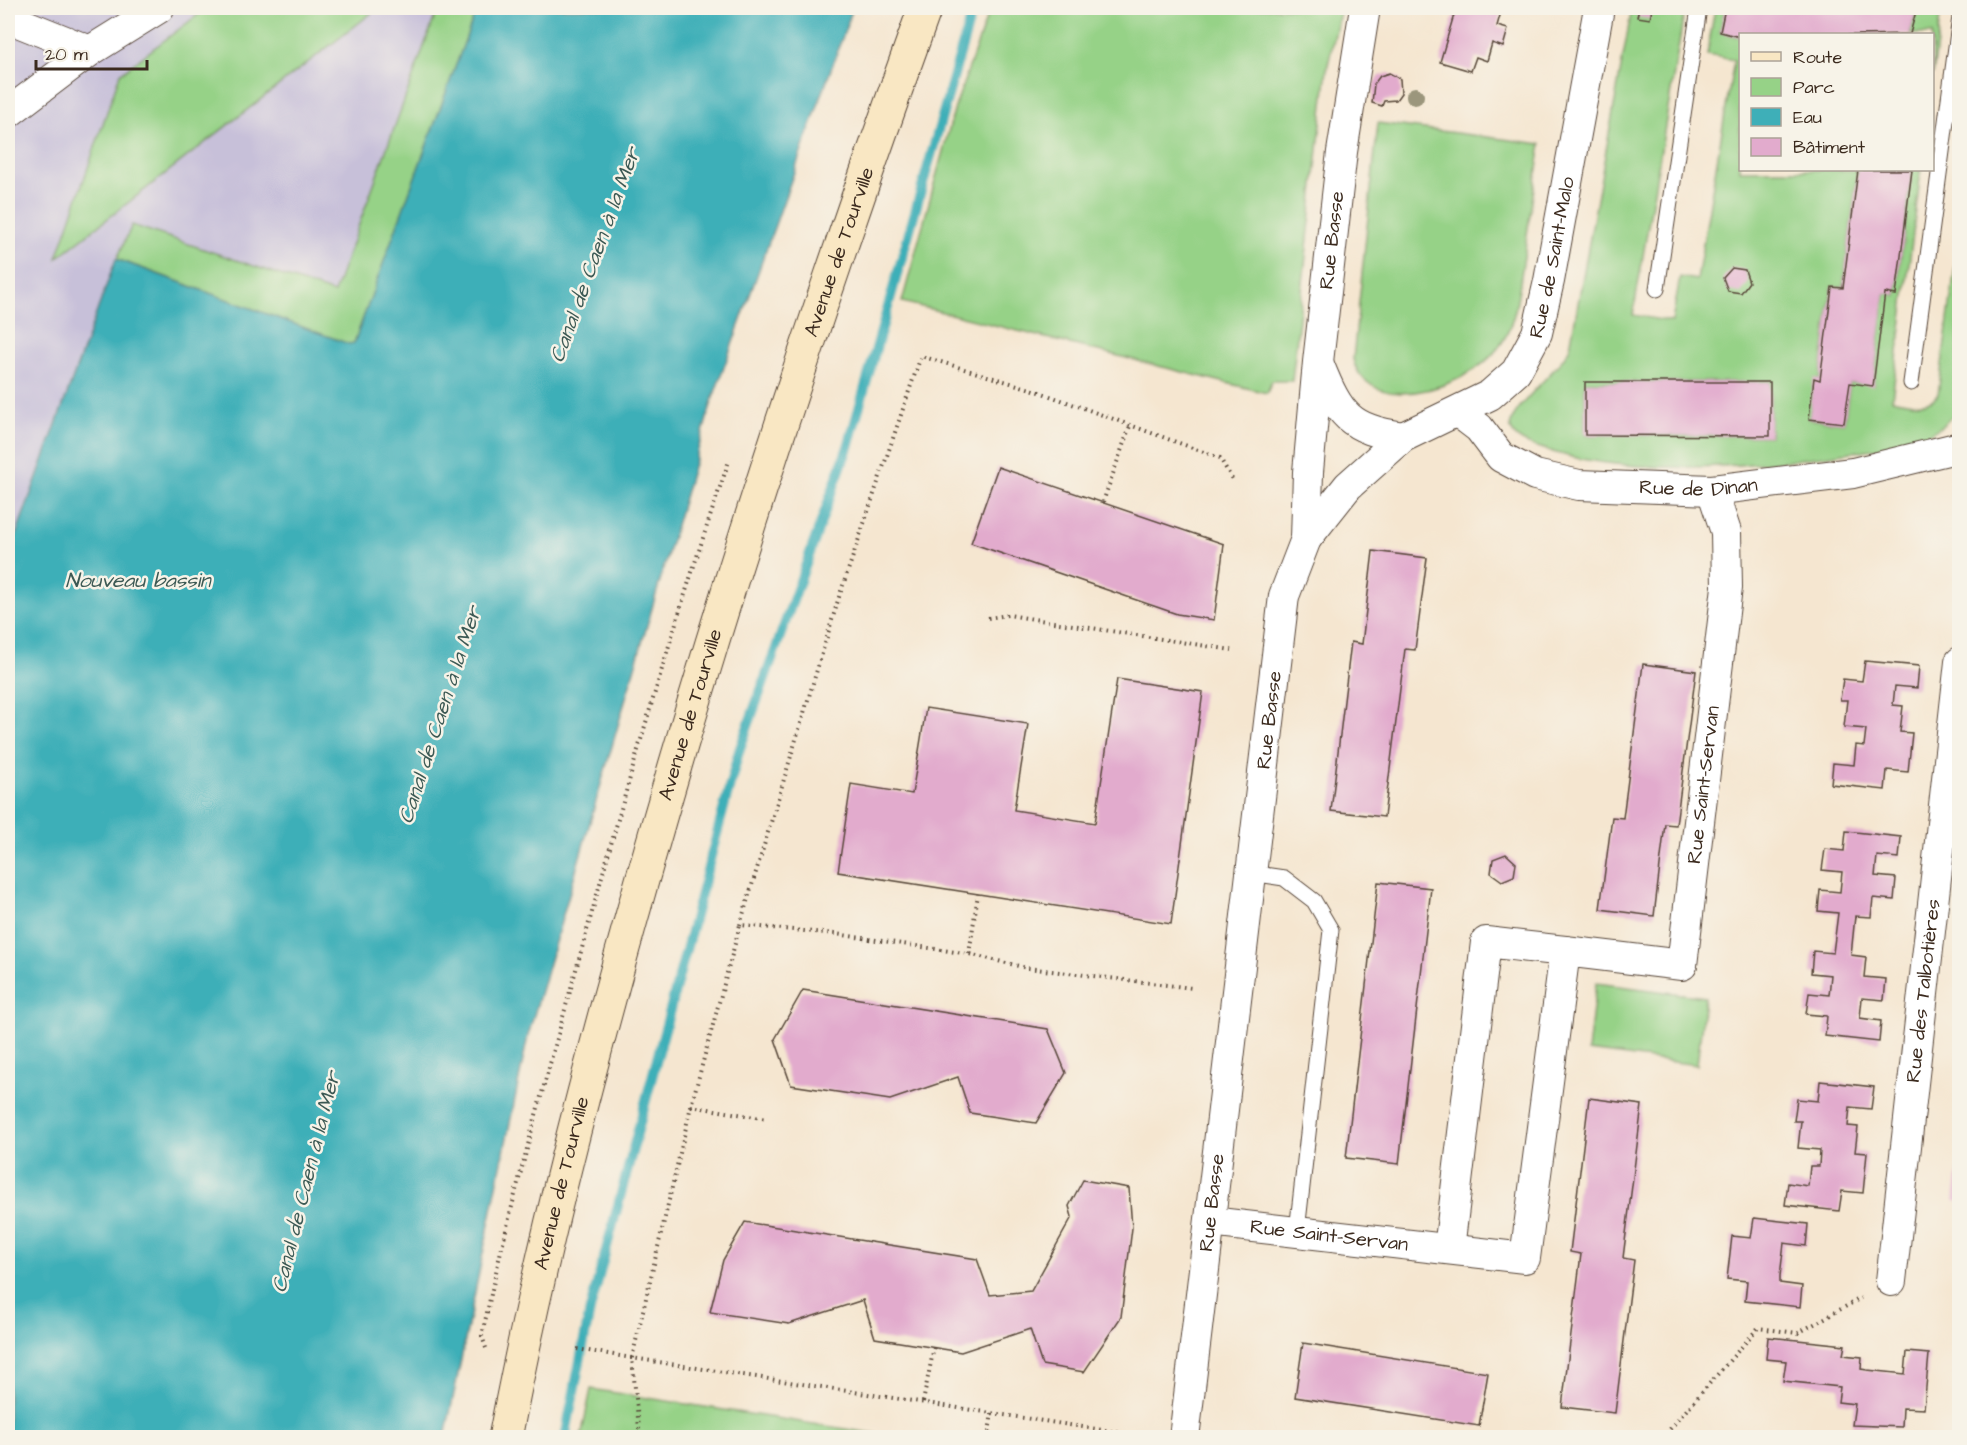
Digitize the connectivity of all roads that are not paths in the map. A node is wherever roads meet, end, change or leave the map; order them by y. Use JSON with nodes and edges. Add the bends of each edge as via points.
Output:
{"nodes":[{"id":1,"x":159,"y":8,"type":"edge"},
{"id":2,"x":925,"y":8,"type":"edge"},
{"id":3,"x":1365,"y":8,"type":"edge"},
{"id":4,"x":1599,"y":8,"type":"edge"},
{"id":5,"x":1700,"y":8,"type":"edge"},
{"id":6,"x":1959,"y":17,"type":"edge"},
{"id":7,"x":8,"y":18,"type":"edge"},
{"id":8,"x":90,"y":51,"type":"junction"},
{"id":9,"x":8,"y":113,"type":"edge"},
{"id":10,"x":1657,"y":289,"type":"dead end"},
{"id":11,"x":1318,"y":362,"type":"junction"},
{"id":12,"x":1911,"y":383,"type":"dead end"},
{"id":13,"x":1458,"y":412,"type":"junction"},
{"id":14,"x":1403,"y":437,"type":"junction"},
{"id":15,"x":1959,"y":447,"type":"edge"},
{"id":16,"x":1712,"y":490,"type":"junction"},
{"id":17,"x":1306,"y":539,"type":"junction"},
{"id":18,"x":1959,"y":663,"type":"edge"},
{"id":19,"x":1251,"y":873,"type":"junction"},
{"id":20,"x":1565,"y":951,"type":"junction"},
{"id":21,"x":1210,"y":1222,"type":"junction"},
{"id":22,"x":1297,"y":1231,"type":"junction"},
{"id":23,"x":1449,"y":1250,"type":"junction"},
{"id":24,"x":1891,"y":1281,"type":"road end"},
{"id":25,"x":505,"y":1437,"type":"edge"},
{"id":26,"x":1184,"y":1437,"type":"edge"}],
"edges":[{"from":1,"to":8,"type":"street"},
{"from":2,"to":25,"type":"street","name":"Avenue de Tourville","via":[[785,417],[683,734],[575,1118],[532,1298]]},
{"from":3,"to":11,"type":"street","name":"Rue Basse","via":[[1342,152]]},
{"from":4,"to":13,"type":"street","name":"Rue de Saint-Malo","via":[[1537,333],[1515,372],[1490,395]]},
{"from":5,"to":10,"type":"lane"},
{"from":6,"to":12,"type":"lane"},
{"from":7,"to":8,"type":"street"},
{"from":8,"to":9,"type":"street"},
{"from":11,"to":14,"type":"street","via":[[1329,390],[1347,418],[1374,433]]},
{"from":11,"to":17,"type":"street","name":"Rue Basse"},
{"from":13,"to":14,"type":"street","name":"Rue de Saint-Malo"},
{"from":13,"to":16,"type":"street","name":"Rue de Dinan","via":[[1479,428],[1502,457],[1535,475],[1579,485]]},
{"from":14,"to":17,"type":"street","name":"Rue de Saint-Malo","via":[[1348,486]]},
{"from":15,"to":16,"type":"street","name":"Rue de Dinan","via":[[1853,473]]},
{"from":16,"to":20,"type":"street","name":"Rue Saint-Servan","via":[[1726,532],[1727,587],[1682,965]]},
{"from":17,"to":19,"type":"street","name":"Rue Basse","via":[[1284,596]]},
{"from":18,"to":24,"type":"street","name":"Rue des Talbotières"},
{"from":19,"to":21,"type":"street","name":"Rue Basse"},
{"from":19,"to":22,"type":"lane","via":[[1284,878],[1314,901],[1331,930]]},
{"from":20,"to":23,"type":"street","name":"Rue Saint-Servan","via":[[1525,1258]]},
{"from":20,"to":23,"type":"street","name":"Rue Saint-Servan","via":[[1486,942]]},
{"from":21,"to":22,"type":"street","name":"Rue Saint-Servan"},
{"from":21,"to":26,"type":"street","name":"Rue Basse"},
{"from":22,"to":23,"type":"street","name":"Rue Saint-Servan"}]}
